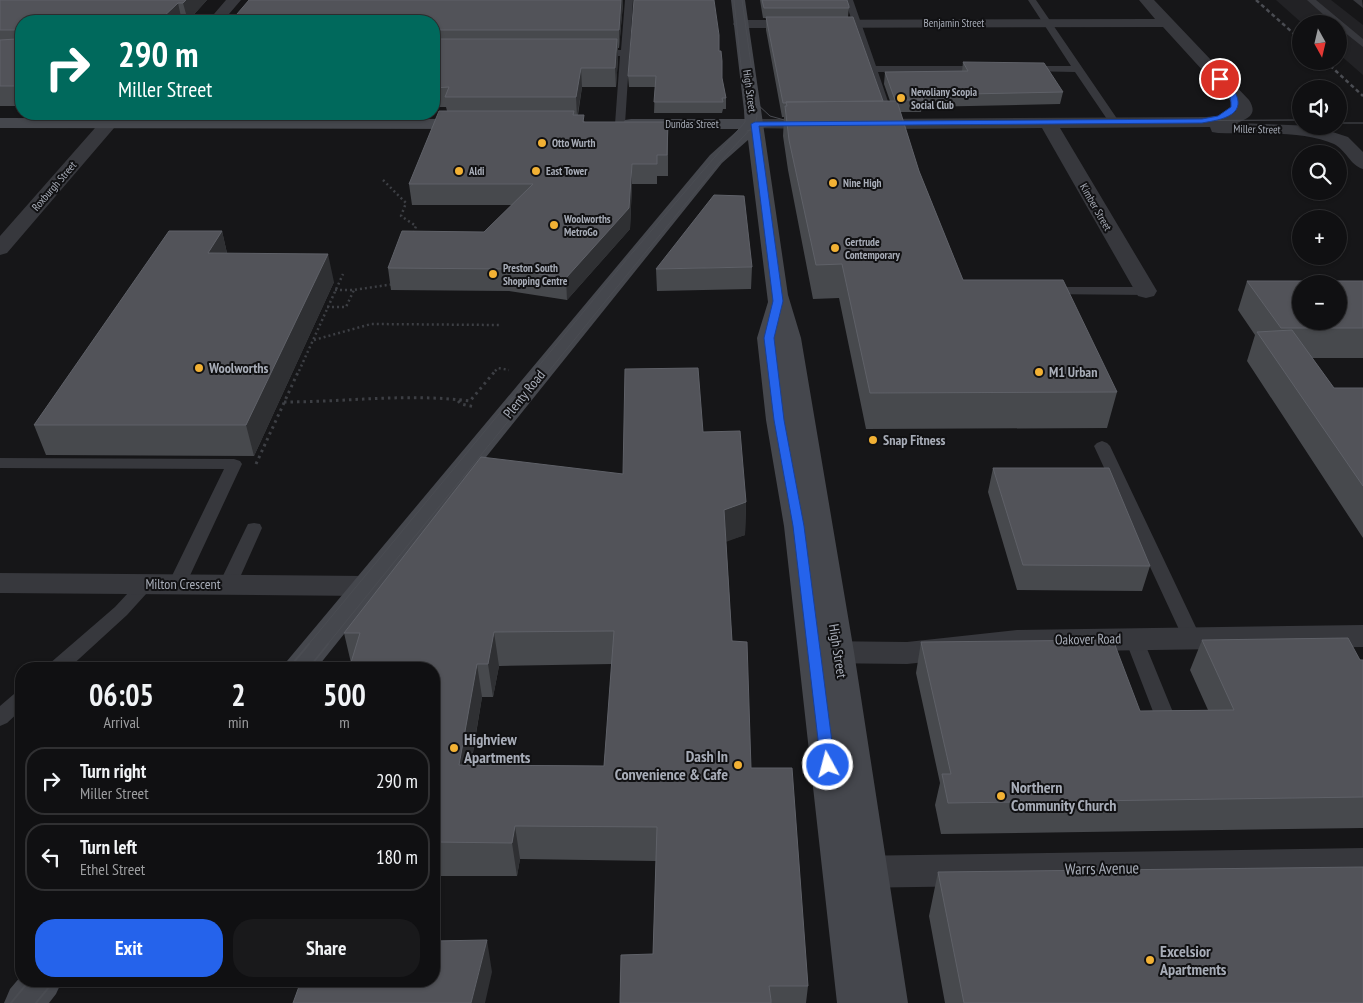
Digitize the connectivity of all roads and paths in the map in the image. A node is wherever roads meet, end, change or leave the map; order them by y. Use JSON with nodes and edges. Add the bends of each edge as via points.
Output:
{"nodes":[{"id":1,"x":234,"y":0,"type":"edge"},
{"id":2,"x":620,"y":0,"type":"edge"},
{"id":3,"x":629,"y":0,"type":"edge"},
{"id":4,"x":738,"y":0,"type":"edge"},
{"id":5,"x":849,"y":0,"type":"edge"},
{"id":6,"x":1032,"y":0,"type":"edge"},
{"id":7,"x":1146,"y":0,"type":"edge"},
{"id":8,"x":1311,"y":0,"type":"edge"},
{"id":9,"x":1357,"y":0,"type":"edge"},
{"id":10,"x":1363,"y":5,"type":"edge"},
{"id":11,"x":220,"y":15,"type":"edge"},
{"id":12,"x":1048,"y":23,"type":"junction"},
{"id":13,"x":1167,"y":23,"type":"junction"},
{"id":14,"x":740,"y":24,"type":"junction"},
{"id":15,"x":856,"y":24,"type":"junction"},
{"id":16,"x":1363,"y":44,"type":"edge"},
{"id":17,"x":583,"y":53,"type":"edge"},
{"id":18,"x":626,"y":53,"type":"junction"},
{"id":19,"x":1076,"y":68,"type":"junction"},
{"id":20,"x":873,"y":69,"type":"junction"},
{"id":21,"x":999,"y":69,"type":"edge"},
{"id":22,"x":1018,"y":69,"type":"edge"},
{"id":23,"x":1233,"y":93,"type":"junction"},
{"id":24,"x":127,"y":120,"type":"edge"},
{"id":25,"x":204,"y":120,"type":"edge"},
{"id":26,"x":1175,"y":122,"type":"junction"},
{"id":27,"x":0,"y":123,"type":"edge"},
{"id":28,"x":1048,"y":123,"type":"junction"},
{"id":29,"x":1116,"y":123,"type":"junction"},
{"id":30,"x":108,"y":124,"type":"junction"},
{"id":31,"x":490,"y":124,"type":"edge"},
{"id":32,"x":612,"y":124,"type":"joint"},
{"id":33,"x":755,"y":124,"type":"junction"},
{"id":34,"x":898,"y":127,"type":"junction"},
{"id":35,"x":1363,"y":163,"type":"edge"},
{"id":36,"x":383,"y":180,"type":"dead end"},
{"id":37,"x":411,"y":239,"type":"edge"},
{"id":38,"x":0,"y":249,"type":"edge"},
{"id":39,"x":343,"y":274,"type":"dead end"},
{"id":40,"x":397,"y":284,"type":"edge"},
{"id":41,"x":335,"y":290,"type":"junction"},
{"id":42,"x":354,"y":290,"type":"junction"},
{"id":43,"x":1036,"y":291,"type":"edge"},
{"id":44,"x":1146,"y":291,"type":"joint"},
{"id":45,"x":327,"y":307,"type":"junction"},
{"id":46,"x":499,"y":326,"type":"dead end"},
{"id":47,"x":314,"y":340,"type":"junction"},
{"id":48,"x":509,"y":370,"type":"dead end"},
{"id":49,"x":458,"y":400,"type":"junction"},
{"id":50,"x":284,"y":402,"type":"junction"},
{"id":51,"x":475,"y":407,"type":"dead end"},
{"id":52,"x":1102,"y":446,"type":"dead end"},
{"id":53,"x":0,"y":463,"type":"edge"},
{"id":54,"x":256,"y":466,"type":"dead end"},
{"id":55,"x":254,"y":528,"type":"dead end"},
{"id":56,"x":0,"y":583,"type":"edge"},
{"id":57,"x":146,"y":583,"type":"junction"},
{"id":58,"x":177,"y":584,"type":"junction"},
{"id":59,"x":228,"y":584,"type":"junction"},
{"id":60,"x":366,"y":586,"type":"junction"},
{"id":61,"x":1363,"y":636,"type":"edge"},
{"id":62,"x":1134,"y":638,"type":"junction"},
{"id":63,"x":1192,"y":638,"type":"junction"},
{"id":64,"x":826,"y":652,"type":"junction"},
{"id":65,"x":64,"y":662,"type":"edge"},
{"id":66,"x":304,"y":662,"type":"edge"},
{"id":67,"x":15,"y":704,"type":"edge"},
{"id":68,"x":0,"y":718,"type":"edge"},
{"id":69,"x":1169,"y":726,"type":"edge"},
{"id":70,"x":1363,"y":864,"type":"edge"},
{"id":71,"x":855,"y":872,"type":"junction"},
{"id":72,"x":37,"y":987,"type":"edge"},
{"id":73,"x":24,"y":1003,"type":"edge"},
{"id":74,"x":857,"y":1003,"type":"edge"},
{"id":75,"x":888,"y":1003,"type":"edge"}],
"edges":[{"from":1,"to":11,"type":"street"},
{"from":2,"to":3,"type":"lane"},
{"from":3,"to":18,"type":"lane"},
{"from":4,"to":14,"type":"main road","name":"High Street"},
{"from":5,"to":15,"type":"lane"},
{"from":6,"to":12,"type":"lane"},
{"from":7,"to":13,"type":"street"},
{"from":8,"to":16,"type":"lane"},
{"from":9,"to":10,"type":"lane"},
{"from":12,"to":13,"type":"street","name":"Benjamin Street"},
{"from":12,"to":15,"type":"street","name":"Benjamin Street"},
{"from":12,"to":19,"type":"lane"},
{"from":13,"to":23,"type":"street"},
{"from":14,"to":15,"type":"street","name":"Benjamin Street"},
{"from":14,"to":33,"type":"main road","name":"High Street"},
{"from":15,"to":20,"type":"lane"},
{"from":17,"to":18,"type":"lane"},
{"from":18,"to":32,"type":"lane"},
{"from":19,"to":22,"type":"lane"},
{"from":19,"to":29,"type":"lane"},
{"from":20,"to":21,"type":"lane"},
{"from":20,"to":34,"type":"lane"},
{"from":23,"to":26,"type":"street","name":"Miller Street","via":[[1233,109],[1215,119]]},
{"from":23,"to":26,"type":"street","name":"Miller Street","via":[[1245,107],[1244,114],[1220,122]]},
{"from":24,"to":30,"type":"main road"},
{"from":25,"to":31,"type":"main road"},
{"from":26,"to":29,"type":"street","name":"Miller Street"},
{"from":26,"to":35,"type":"street","name":"Miller Street","via":[[1209,128],[1318,132],[1345,143]]},
{"from":27,"to":30,"type":"main road"},
{"from":28,"to":29,"type":"street","name":"Miller Street"},
{"from":28,"to":34,"type":"street","name":"Miller Street"},
{"from":28,"to":44,"type":"street","name":"Kimber Street"},
{"from":30,"to":38,"type":"street","name":"Roxburgh Street"},
{"from":32,"to":33,"type":"main road","name":"Dundas Street"},
{"from":33,"to":34,"type":"street","name":"Miller Street"},
{"from":33,"to":60,"type":"main road","name":"Plenty Road","via":[[716,159]]},
{"from":33,"to":64,"type":"main road","name":"High Street","via":[[778,301],[769,338],[790,420]]},
{"from":36,"to":37,"type":"path","via":[[406,203],[401,216],[416,226]]},
{"from":39,"to":41,"type":"path"},
{"from":40,"to":42,"type":"path"},
{"from":41,"to":42,"type":"path"},
{"from":41,"to":45,"type":"path"},
{"from":42,"to":45,"type":"path","via":[[346,308]]},
{"from":43,"to":44,"type":"lane"},
{"from":45,"to":47,"type":"path"},
{"from":46,"to":47,"type":"path","via":[[370,324]]},
{"from":47,"to":50,"type":"path"},
{"from":48,"to":49,"type":"path","via":[[498,368],[470,400]]},
{"from":49,"to":50,"type":"path"},
{"from":49,"to":51,"type":"path","via":[[461,404]]},
{"from":50,"to":54,"type":"path"},
{"from":52,"to":63,"type":"lane"},
{"from":53,"to":58,"type":"lane","via":[[234,464]]},
{"from":55,"to":59,"type":"lane"},
{"from":56,"to":57,"type":"street","name":"Milton Crescent"},
{"from":57,"to":58,"type":"street","name":"Milton Crescent"},
{"from":57,"to":65,"type":"lane","via":[[121,611]]},
{"from":58,"to":59,"type":"street","name":"Milton Crescent"},
{"from":59,"to":60,"type":"street","name":"Milton Crescent"},
{"from":60,"to":66,"type":"main road","name":"Plenty Road"},
{"from":61,"to":63,"type":"street","name":"Oakover Road"},
{"from":62,"to":63,"type":"street","name":"Oakover Road"},
{"from":62,"to":64,"type":"street","name":"Oakover Road","via":[[999,642],[907,653]]},
{"from":62,"to":69,"type":"lane"},
{"from":64,"to":71,"type":"main road","name":"High Street"},
{"from":67,"to":68,"type":"lane"},
{"from":70,"to":71,"type":"street","name":"Warrs Avenue"},
{"from":71,"to":74,"type":"main road","name":"High Street"},
{"from":71,"to":75,"type":"main road","name":"High Street"},
{"from":72,"to":73,"type":"main road"}]}
